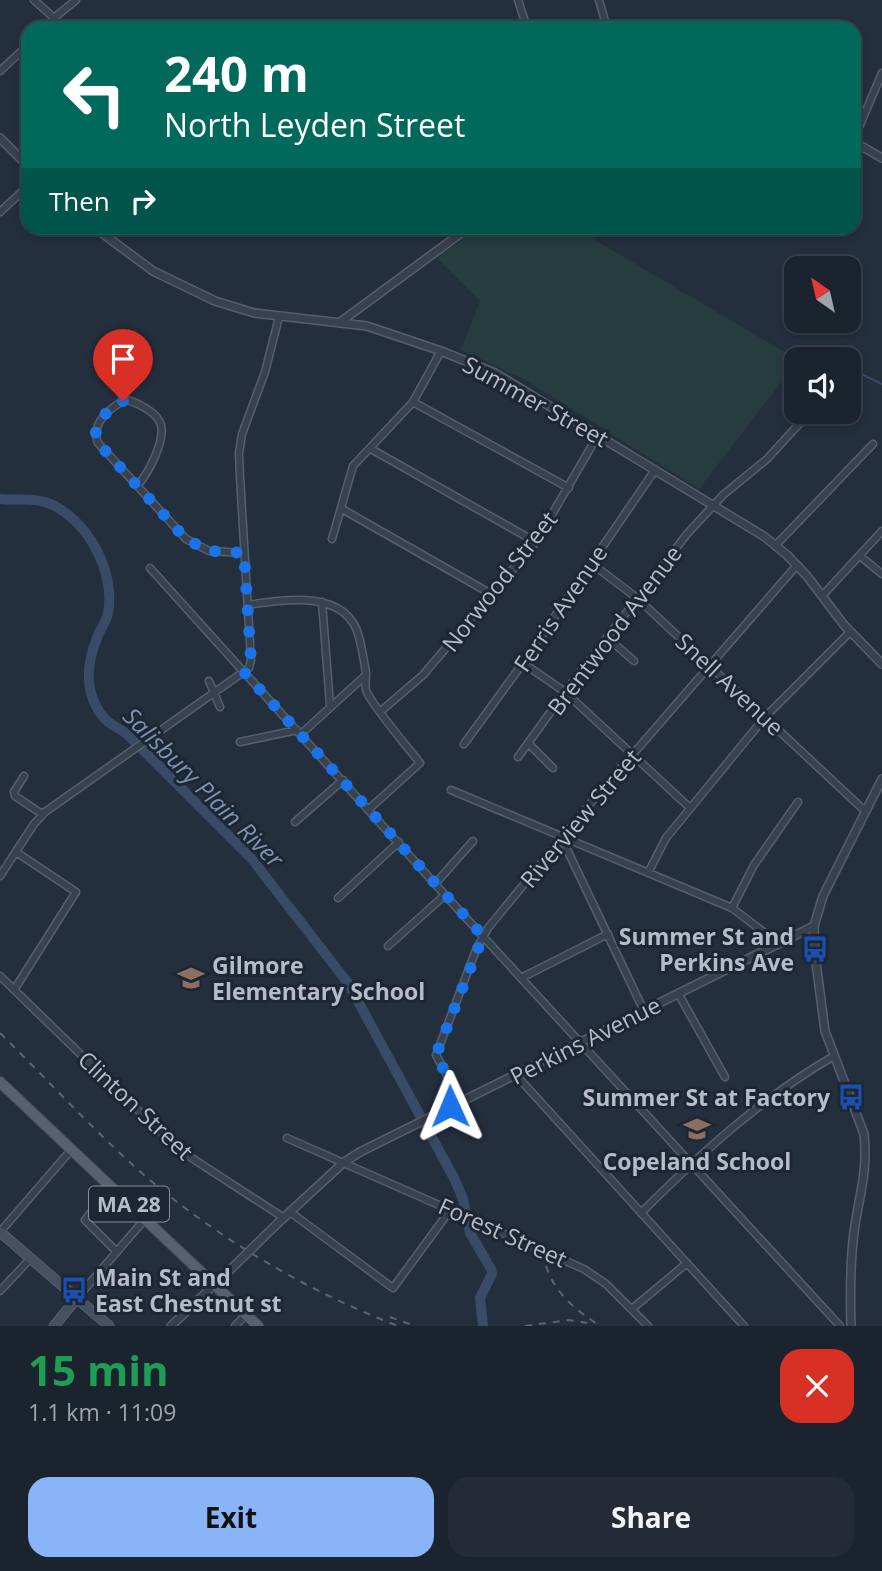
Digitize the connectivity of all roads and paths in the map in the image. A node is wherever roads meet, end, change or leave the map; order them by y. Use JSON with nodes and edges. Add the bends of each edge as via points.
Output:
{"nodes":[{"id":1,"x":34,"y":0,"type":"edge"},
{"id":2,"x":76,"y":0,"type":"edge"},
{"id":3,"x":518,"y":0,"type":"edge"},
{"id":4,"x":599,"y":0,"type":"edge"},
{"id":5,"x":54,"y":18,"type":"junction"},
{"id":6,"x":51,"y":21,"type":"edge"},
{"id":7,"x":525,"y":21,"type":"edge"},
{"id":8,"x":605,"y":21,"type":"edge"},
{"id":9,"x":21,"y":51,"type":"edge"},
{"id":10,"x":0,"y":71,"type":"edge"},
{"id":11,"x":882,"y":73,"type":"edge"},
{"id":12,"x":861,"y":123,"type":"edge"},
{"id":13,"x":0,"y":138,"type":"edge"},
{"id":14,"x":861,"y":144,"type":"edge"},
{"id":15,"x":882,"y":158,"type":"edge"},
{"id":16,"x":21,"y":159,"type":"edge"},
{"id":17,"x":21,"y":192,"type":"edge"},
{"id":18,"x":0,"y":212,"type":"edge"},
{"id":19,"x":104,"y":235,"type":"edge"},
{"id":20,"x":458,"y":235,"type":"edge"},
{"id":21,"x":279,"y":317,"type":"junction"},
{"id":22,"x":338,"y":323,"type":"junction"},
{"id":23,"x":442,"y":351,"type":"junction"},
{"id":24,"x":413,"y":402,"type":"junction"},
{"id":25,"x":799,"y":424,"type":"edge"},
{"id":26,"x":598,"y":435,"type":"junction"},
{"id":27,"x":873,"y":444,"type":"dead end"},
{"id":28,"x":371,"y":449,"type":"junction"},
{"id":29,"x":655,"y":470,"type":"junction"},
{"id":30,"x":137,"y":486,"type":"junction"},
{"id":31,"x":569,"y":488,"type":"junction"},
{"id":32,"x":713,"y":505,"type":"junction"},
{"id":33,"x":342,"y":509,"type":"junction"},
{"id":34,"x":882,"y":531,"type":"edge"},
{"id":35,"x":332,"y":539,"type":"dead end"},
{"id":36,"x":536,"y":542,"type":"junction"},
{"id":37,"x":775,"y":545,"type":"junction"},
{"id":38,"x":244,"y":553,"type":"junction"},
{"id":39,"x":860,"y":555,"type":"junction"},
{"id":40,"x":591,"y":563,"type":"junction"},
{"id":41,"x":797,"y":565,"type":"junction"},
{"id":42,"x":150,"y":568,"type":"dead end"},
{"id":43,"x":882,"y":574,"type":"edge"},
{"id":44,"x":493,"y":595,"type":"junction"},
{"id":45,"x":822,"y":596,"type":"junction"},
{"id":46,"x":637,"y":598,"type":"junction"},
{"id":47,"x":321,"y":603,"type":"junction"},
{"id":48,"x":248,"y":606,"type":"junction"},
{"id":49,"x":850,"y":632,"type":"junction"},
{"id":50,"x":607,"y":637,"type":"junction"},
{"id":51,"x":634,"y":661,"type":"dead end"},
{"id":52,"x":523,"y":663,"type":"junction"},
{"id":53,"x":882,"y":664,"type":"edge"},
{"id":54,"x":710,"y":667,"type":"junction"},
{"id":55,"x":245,"y":673,"type":"junction"},
{"id":56,"x":366,"y":675,"type":"junction"},
{"id":57,"x":209,"y":681,"type":"dead end"},
{"id":58,"x":565,"y":692,"type":"junction"},
{"id":59,"x":214,"y":694,"type":"junction"},
{"id":60,"x":330,"y":705,"type":"junction"},
{"id":61,"x":220,"y":707,"type":"dead end"},
{"id":62,"x":381,"y":711,"type":"junction"},
{"id":63,"x":765,"y":717,"type":"junction"},
{"id":64,"x":299,"y":732,"type":"junction"},
{"id":65,"x":240,"y":743,"type":"dead end"},
{"id":66,"x":528,"y":743,"type":"junction"},
{"id":67,"x":464,"y":744,"type":"dead end"},
{"id":68,"x":632,"y":756,"type":"junction"},
{"id":69,"x":518,"y":757,"type":"dead end"},
{"id":70,"x":553,"y":768,"type":"dead end"},
{"id":71,"x":24,"y":776,"type":"dead end"},
{"id":72,"x":882,"y":779,"type":"edge"},
{"id":73,"x":342,"y":780,"type":"junction"},
{"id":74,"x":451,"y":790,"type":"dead end"},
{"id":75,"x":797,"y":802,"type":"dead end"},
{"id":76,"x":690,"y":808,"type":"junction"},
{"id":77,"x":369,"y":809,"type":"junction"},
{"id":78,"x":865,"y":811,"type":"junction"},
{"id":79,"x":42,"y":814,"type":"junction"},
{"id":80,"x":295,"y":822,"type":"dead end"},
{"id":81,"x":562,"y":838,"type":"junction"},
{"id":82,"x":472,"y":841,"type":"dead end"},
{"id":83,"x":399,"y":842,"type":"junction"},
{"id":84,"x":16,"y":852,"type":"junction"},
{"id":85,"x":648,"y":873,"type":"junction"},
{"id":86,"x":0,"y":876,"type":"edge"},
{"id":87,"x":435,"y":884,"type":"junction"},
{"id":88,"x":445,"y":895,"type":"junction"},
{"id":89,"x":338,"y":898,"type":"dead end"},
{"id":90,"x":732,"y":908,"type":"junction"},
{"id":91,"x":814,"y":926,"type":"junction"},
{"id":92,"x":608,"y":934,"type":"junction"},
{"id":93,"x":483,"y":936,"type":"junction"},
{"id":94,"x":778,"y":943,"type":"junction"},
{"id":95,"x":388,"y":946,"type":"dead end"},
{"id":96,"x":0,"y":976,"type":"edge"},
{"id":97,"x":521,"y":978,"type":"junction"},
{"id":98,"x":14,"y":990,"type":"junction"},
{"id":99,"x":678,"y":993,"type":"junction"},
{"id":100,"x":645,"y":1011,"type":"junction"},
{"id":101,"x":580,"y":1043,"type":"junction"},
{"id":102,"x":834,"y":1056,"type":"junction"},
{"id":103,"x":516,"y":1075,"type":"junction"},
{"id":104,"x":725,"y":1077,"type":"dead end"},
{"id":105,"x":0,"y":1082,"type":"edge"},
{"id":106,"x":461,"y":1101,"type":"junction"},
{"id":107,"x":287,"y":1138,"type":"dead end"},
{"id":108,"x":72,"y":1150,"type":"junction"},
{"id":109,"x":342,"y":1163,"type":"junction"},
{"id":110,"x":691,"y":1164,"type":"junction"},
{"id":111,"x":111,"y":1187,"type":"junction"},
{"id":112,"x":452,"y":1209,"type":"junction"},
{"id":113,"x":641,"y":1213,"type":"junction"},
{"id":114,"x":284,"y":1218,"type":"junction"},
{"id":115,"x":145,"y":1219,"type":"junction"},
{"id":116,"x":0,"y":1232,"type":"edge"},
{"id":117,"x":117,"y":1252,"type":"junction"},
{"id":118,"x":30,"y":1259,"type":"junction"},
{"id":119,"x":687,"y":1263,"type":"junction"},
{"id":120,"x":215,"y":1284,"type":"junction"},
{"id":121,"x":0,"y":1291,"type":"edge"},
{"id":122,"x":77,"y":1298,"type":"junction"},
{"id":123,"x":632,"y":1309,"type":"junction"},
{"id":124,"x":246,"y":1315,"type":"junction"},
{"id":125,"x":54,"y":1326,"type":"edge"},
{"id":126,"x":109,"y":1326,"type":"edge"},
{"id":127,"x":171,"y":1326,"type":"edge"},
{"id":128,"x":235,"y":1326,"type":"edge"},
{"id":129,"x":258,"y":1326,"type":"edge"},
{"id":130,"x":648,"y":1326,"type":"edge"},
{"id":131,"x":744,"y":1326,"type":"edge"},
{"id":132,"x":840,"y":1326,"type":"edge"},
{"id":133,"x":851,"y":1326,"type":"edge"}],
"edges":[{"from":1,"to":5,"type":"street"},
{"from":2,"to":5,"type":"street"},
{"from":3,"to":7,"type":"street"},
{"from":4,"to":8,"type":"street"},
{"from":5,"to":6,"type":"street"},
{"from":9,"to":10,"type":"street"},
{"from":11,"to":12,"type":"street"},
{"from":13,"to":16,"type":"street"},
{"from":14,"to":15,"type":"street"},
{"from":17,"to":18,"type":"street"},
{"from":19,"to":21,"type":"street","name":"Summer Street","via":[[145,266],[194,293],[247,312]]},
{"from":20,"to":22,"type":"street"},
{"from":21,"to":22,"type":"street","name":"Summer Street"},
{"from":21,"to":38,"type":"street","via":[[240,447]]},
{"from":22,"to":23,"type":"street","name":"Summer Street","via":[[378,330]]},
{"from":23,"to":24,"type":"street"},
{"from":23,"to":26,"type":"street","name":"Summer Street","via":[[505,378]]},
{"from":24,"to":28,"type":"street"},
{"from":24,"to":31,"type":"street"},
{"from":25,"to":32,"type":"street","name":"Brentwood Avenue","via":[[767,459]]},
{"from":26,"to":29,"type":"street","name":"Summer Street"},
{"from":26,"to":31,"type":"street","name":"Norwood Street"},
{"from":27,"to":37,"type":"street"},
{"from":28,"to":33,"type":"street","via":[[353,466]]},
{"from":28,"to":36,"type":"street"},
{"from":29,"to":32,"type":"street","name":"Summer Street"},
{"from":29,"to":40,"type":"street","name":"Ferris Avenue"},
{"from":30,"to":30,"type":"street","via":[[95,436],[98,424],[123,401],[156,417],[161,429],[148,474]]},
{"from":30,"to":38,"type":"street","via":[[179,533],[197,546]]},
{"from":31,"to":36,"type":"street","name":"Norwood Street"},
{"from":32,"to":37,"type":"street","name":"Summer Street"},
{"from":32,"to":46,"type":"street","name":"Brentwood Avenue"},
{"from":33,"to":35,"type":"street"},
{"from":33,"to":44,"type":"street"},
{"from":34,"to":39,"type":"street"},
{"from":36,"to":44,"type":"street","name":"Norwood Street"},
{"from":37,"to":41,"type":"street","name":"Summer Street"},
{"from":38,"to":48,"type":"street"},
{"from":39,"to":43,"type":"street"},
{"from":39,"to":45,"type":"street"},
{"from":40,"to":46,"type":"street","name":"Snell Avenue"},
{"from":40,"to":52,"type":"street","name":"Ferris Avenue"},
{"from":41,"to":45,"type":"street","name":"Summer Street"},
{"from":41,"to":54,"type":"street","name":"Riverview Street"},
{"from":42,"to":55,"type":"street"},
{"from":44,"to":62,"type":"street","name":"Norwood Street","via":[[424,675]]},
{"from":45,"to":49,"type":"street","name":"Summer Street"},
{"from":46,"to":50,"type":"street","name":"Brentwood Avenue"},
{"from":46,"to":54,"type":"street","name":"Snell Avenue"},
{"from":47,"to":48,"type":"street","via":[[282,601]]},
{"from":47,"to":56,"type":"street","via":[[340,609],[355,625]]},
{"from":47,"to":60,"type":"street"},
{"from":48,"to":55,"type":"street","via":[[251,660]]},
{"from":49,"to":53,"type":"street","name":"Summer Street"},
{"from":49,"to":63,"type":"street"},
{"from":50,"to":51,"type":"street"},
{"from":50,"to":58,"type":"street","name":"Brentwood Avenue"},
{"from":52,"to":58,"type":"street"},
{"from":52,"to":67,"type":"street","name":"Ferris Avenue"},
{"from":54,"to":63,"type":"street","name":"Snell Avenue"},
{"from":54,"to":68,"type":"street","name":"Riverview Street"},
{"from":55,"to":59,"type":"street"},
{"from":55,"to":64,"type":"street"},
{"from":56,"to":60,"type":"street"},
{"from":56,"to":62,"type":"street","via":[[366,690]]},
{"from":57,"to":59,"type":"street"},
{"from":58,"to":66,"type":"street","name":"Brentwood Avenue"},
{"from":58,"to":68,"type":"street"},
{"from":59,"to":61,"type":"street"},
{"from":59,"to":79,"type":"street"},
{"from":60,"to":64,"type":"street"},
{"from":62,"to":77,"type":"street","via":[[420,763]]},
{"from":63,"to":76,"type":"street"},
{"from":63,"to":78,"type":"street","name":"Snell Avenue"},
{"from":64,"to":65,"type":"street"},
{"from":64,"to":73,"type":"street"},
{"from":66,"to":69,"type":"street","name":"Brentwood Avenue"},
{"from":66,"to":70,"type":"street"},
{"from":68,"to":76,"type":"street"},
{"from":68,"to":81,"type":"street","name":"Riverview Street"},
{"from":71,"to":79,"type":"street","via":[[15,796]]},
{"from":72,"to":78,"type":"street"},
{"from":73,"to":77,"type":"street"},
{"from":73,"to":80,"type":"street"},
{"from":74,"to":81,"type":"street"},
{"from":75,"to":90,"type":"street","via":[[754,865]]},
{"from":76,"to":85,"type":"street","via":[[666,838]]},
{"from":77,"to":83,"type":"street"},
{"from":78,"to":91,"type":"street","via":[[823,895]]},
{"from":79,"to":84,"type":"street"},
{"from":81,"to":85,"type":"street"},
{"from":81,"to":92,"type":"street"},
{"from":81,"to":93,"type":"street","name":"Riverview Street"},
{"from":82,"to":87,"type":"street"},
{"from":83,"to":87,"type":"street"},
{"from":83,"to":89,"type":"street"},
{"from":84,"to":86,"type":"street"},
{"from":84,"to":98,"type":"street","via":[[76,892]]},
{"from":85,"to":90,"type":"street"},
{"from":87,"to":88,"type":"street"},
{"from":88,"to":93,"type":"street"},
{"from":88,"to":95,"type":"street"},
{"from":90,"to":94,"type":"street"},
{"from":91,"to":94,"type":"street","name":"Perkins Avenue"},
{"from":91,"to":102,"type":"street","via":[[822,1017]]},
{"from":92,"to":97,"type":"street"},
{"from":92,"to":100,"type":"street"},
{"from":93,"to":97,"type":"street"},
{"from":93,"to":106,"type":"street","name":"Riverview Street","via":[[436,1055]]},
{"from":94,"to":99,"type":"street","name":"Perkins Avenue"},
{"from":96,"to":98,"type":"street","name":"Clinton Street"},
{"from":97,"to":101,"type":"street"},
{"from":98,"to":114,"type":"street","name":"Clinton Street","via":[[178,1149]]},
{"from":99,"to":100,"type":"street","name":"Perkins Avenue"},
{"from":99,"to":104,"type":"street"},
{"from":100,"to":101,"type":"street","name":"Perkins Avenue"},
{"from":101,"to":103,"type":"street","name":"Perkins Avenue"},
{"from":101,"to":110,"type":"street"},
{"from":102,"to":110,"type":"street","via":[[743,1119]]},
{"from":102,"to":133,"type":"street","via":[[866,1150],[850,1275]]},
{"from":103,"to":106,"type":"street","name":"Perkins Avenue"},
{"from":103,"to":113,"type":"street"},
{"from":105,"to":108,"type":"main road","number":"MA 28"},
{"from":106,"to":109,"type":"street","name":"Perkins Avenue"},
{"from":107,"to":109,"type":"street","name":"Forest Street"},
{"from":108,"to":111,"type":"main road","number":"MA 28"},
{"from":108,"to":116,"type":"street"},
{"from":109,"to":112,"type":"street","name":"Forest Street"},
{"from":109,"to":114,"type":"street","name":"Perkins Avenue"},
{"from":110,"to":113,"type":"street"},
{"from":110,"to":132,"type":"street"},
{"from":111,"to":115,"type":"main road","number":"MA 28"},
{"from":111,"to":117,"type":"street","via":[[85,1220]]},
{"from":112,"to":114,"type":"street","name":"Clinton Street","via":[[394,1288]]},
{"from":112,"to":123,"type":"street","name":"Forest Street","via":[[584,1269]]},
{"from":113,"to":119,"type":"street"},
{"from":114,"to":120,"type":"street","name":"Perkins Avenue","bridge":true},
{"from":115,"to":117,"type":"street"},
{"from":115,"to":120,"type":"main road","number":"MA 28"},
{"from":116,"to":118,"type":"main road"},
{"from":117,"to":122,"type":"street"},
{"from":118,"to":121,"type":"street"},
{"from":118,"to":122,"type":"main road"},
{"from":119,"to":123,"type":"street"},
{"from":119,"to":131,"type":"street"},
{"from":120,"to":124,"type":"main road","number":"MA 28"},
{"from":120,"to":127,"type":"street","name":"Perkins Avenue"},
{"from":122,"to":125,"type":"main road"},
{"from":122,"to":126,"type":"main road"},
{"from":123,"to":130,"type":"street","name":"Forest Street"},
{"from":124,"to":128,"type":"street"},
{"from":124,"to":129,"type":"main road","number":"MA 28"}]}
